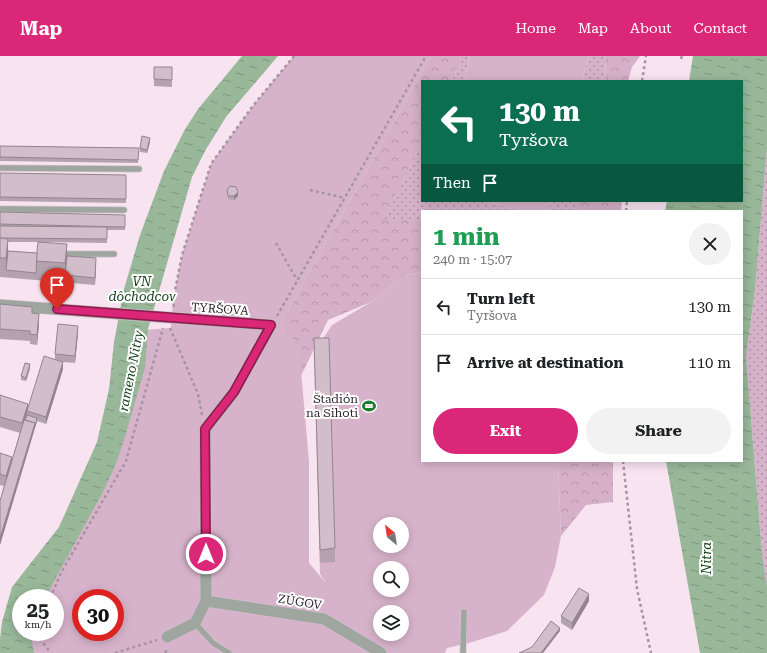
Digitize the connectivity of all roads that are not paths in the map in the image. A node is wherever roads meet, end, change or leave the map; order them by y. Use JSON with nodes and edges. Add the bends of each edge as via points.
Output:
{"nodes":[{"id":1,"x":0,"y":168,"type":"edge"},
{"id":2,"x":139,"y":169,"type":"dead end"},
{"id":3,"x":0,"y":209,"type":"edge"},
{"id":4,"x":124,"y":210,"type":"dead end"},
{"id":5,"x":53,"y":254,"type":"edge"},
{"id":6,"x":114,"y":254,"type":"dead end"},
{"id":7,"x":0,"y":305,"type":"edge"},
{"id":8,"x":206,"y":601,"type":"junction"},
{"id":9,"x":464,"y":612,"type":"dead end"},
{"id":10,"x":196,"y":623,"type":"junction"},
{"id":11,"x":167,"y":637,"type":"road end"},
{"id":12,"x":229,"y":653,"type":"edge"},
{"id":13,"x":381,"y":653,"type":"edge"},
{"id":14,"x":463,"y":653,"type":"edge"}],
"edges":[{"from":1,"to":2,"type":"lane"},
{"from":3,"to":4,"type":"lane"},
{"from":5,"to":6,"type":"lane"},
{"from":7,"to":8,"type":"street","name":"TYRŠOVA","via":[[271,325],[234,392],[205,429]]},
{"from":8,"to":10,"type":"street"},
{"from":8,"to":13,"type":"street","name":"ZÚGOV","via":[[324,619]]},
{"from":9,"to":14,"type":"lane"},
{"from":10,"to":11,"type":"street"},
{"from":10,"to":12,"type":"lane","via":[[213,643]]}]}
